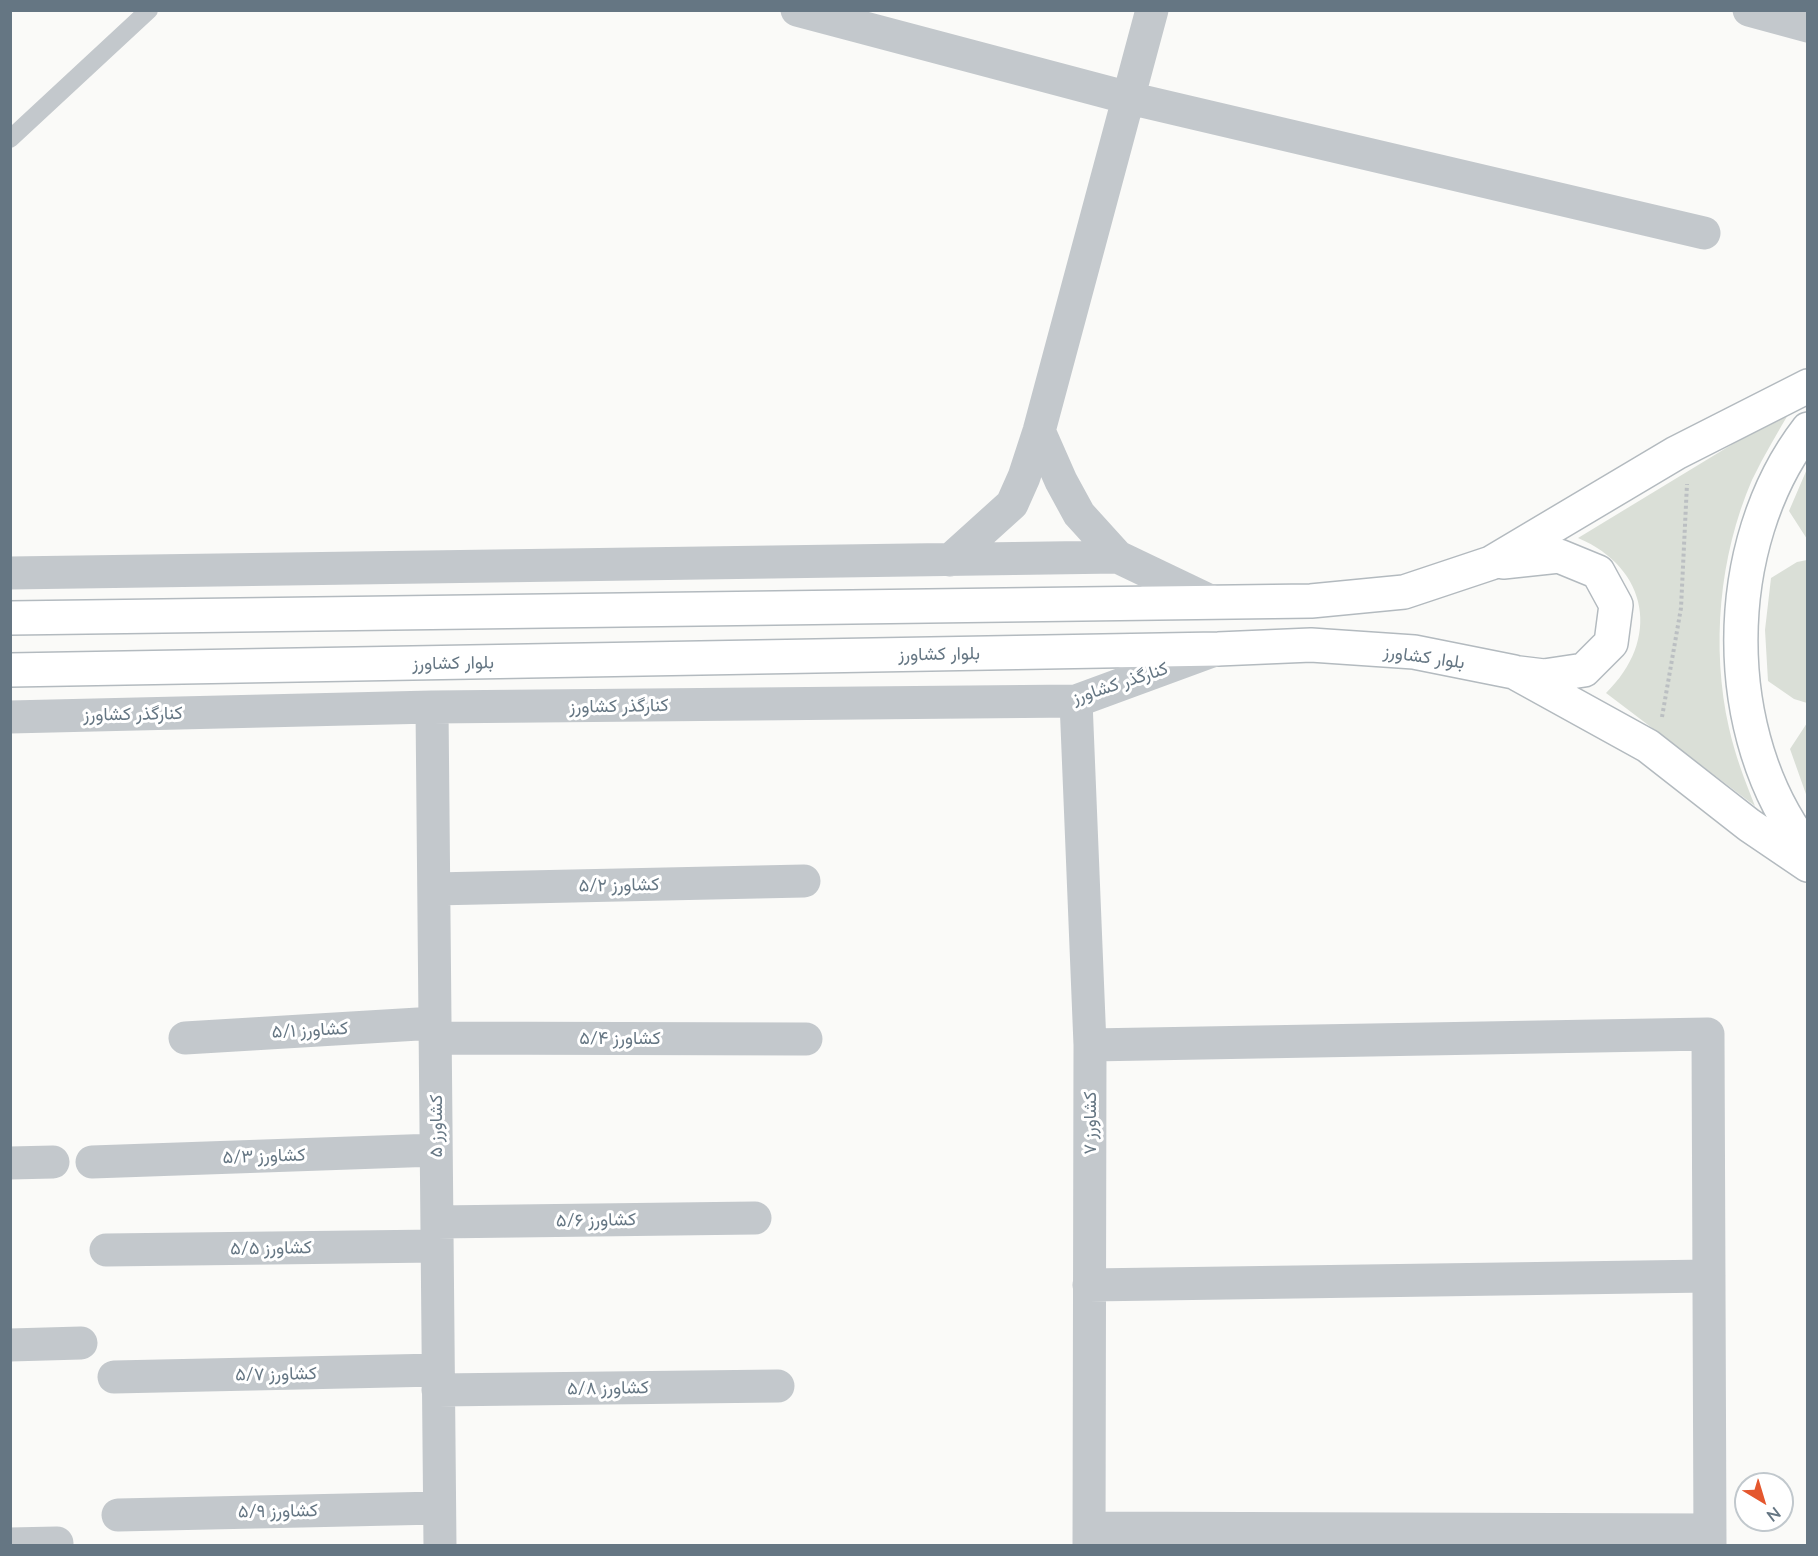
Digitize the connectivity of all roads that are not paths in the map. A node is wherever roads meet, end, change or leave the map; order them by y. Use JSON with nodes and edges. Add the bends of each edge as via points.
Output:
{"nodes":[{"id":1,"x":149,"y":10,"type":"edge"},
{"id":2,"x":797,"y":10,"type":"edge"},
{"id":3,"x":1152,"y":10,"type":"edge"},
{"id":4,"x":1749,"y":10,"type":"edge"},
{"id":5,"x":1808,"y":26,"type":"edge"},
{"id":6,"x":1129,"y":98,"type":"junction"},
{"id":7,"x":10,"y":139,"type":"edge"},
{"id":8,"x":1704,"y":233,"type":"dead end"},
{"id":9,"x":1808,"y":386,"type":"edge"},
{"id":10,"x":1808,"y":429,"type":"edge"},
{"id":11,"x":1039,"y":431,"type":"junction"},
{"id":12,"x":1118,"y":557,"type":"junction"},
{"id":13,"x":950,"y":560,"type":"junction"},
{"id":14,"x":1491,"y":563,"type":"junction"},
{"id":15,"x":10,"y":573,"type":"edge"},
{"id":16,"x":1210,"y":601,"type":"junction"},
{"id":17,"x":10,"y":618,"type":"edge"},
{"id":18,"x":1218,"y":649,"type":"junction"},
{"id":19,"x":10,"y":670,"type":"edge"},
{"id":20,"x":1514,"y":672,"type":"junction"},
{"id":21,"x":1076,"y":701,"type":"junction"},
{"id":22,"x":432,"y":708,"type":"junction"},
{"id":23,"x":10,"y":717,"type":"edge"},
{"id":24,"x":1808,"y":850,"type":"edge"},
{"id":25,"x":1808,"y":865,"type":"edge"},
{"id":26,"x":804,"y":881,"type":"dead end"},
{"id":27,"x":434,"y":889,"type":"junction"},
{"id":28,"x":435,"y":1031,"type":"junction"},
{"id":29,"x":185,"y":1038,"type":"dead end"},
{"id":30,"x":806,"y":1038,"type":"dead end"},
{"id":31,"x":1090,"y":1045,"type":"junction"},
{"id":32,"x":436,"y":1150,"type":"junction"},
{"id":33,"x":53,"y":1162,"type":"dead end"},
{"id":34,"x":92,"y":1162,"type":"dead end"},
{"id":35,"x":10,"y":1163,"type":"edge"},
{"id":36,"x":755,"y":1218,"type":"dead end"},
{"id":37,"x":437,"y":1234,"type":"junction"},
{"id":38,"x":106,"y":1251,"type":"dead end"},
{"id":39,"x":1709,"y":1276,"type":"junction"},
{"id":40,"x":1089,"y":1285,"type":"junction"},
{"id":41,"x":81,"y":1343,"type":"dead end"},
{"id":42,"x":10,"y":1345,"type":"edge"},
{"id":43,"x":114,"y":1377,"type":"dead end"},
{"id":44,"x":438,"y":1380,"type":"junction"},
{"id":45,"x":778,"y":1386,"type":"dead end"},
{"id":46,"x":439,"y":1508,"type":"junction"},
{"id":47,"x":118,"y":1515,"type":"dead end"},
{"id":48,"x":1089,"y":1537,"type":"edge"},
{"id":49,"x":1710,"y":1538,"type":"edge"},
{"id":50,"x":57,"y":1543,"type":"dead end"},
{"id":51,"x":10,"y":1544,"type":"edge"},
{"id":52,"x":440,"y":1545,"type":"edge"}],
"edges":[{"from":1,"to":7,"type":"lane"},
{"from":2,"to":6,"type":"street"},
{"from":3,"to":6,"type":"street"},
{"from":4,"to":5,"type":"street"},
{"from":6,"to":8,"type":"street"},
{"from":6,"to":11,"type":"street"},
{"from":9,"to":14,"type":"main road","via":[[1676,453]]},
{"from":10,"to":24,"type":"main road","via":[[1781,472],[1763,512],[1742,597],[1740,641],[1750,728],[1782,810]]},
{"from":11,"to":12,"type":"street","via":[[1079,514]]},
{"from":11,"to":13,"type":"street","via":[[1012,504]]},
{"from":12,"to":13,"type":"street"},
{"from":12,"to":16,"type":"street"},
{"from":13,"to":15,"type":"street"},
{"from":14,"to":16,"type":"main road","via":[[1404,592],[1311,601]]},
{"from":14,"to":20,"type":"main road","via":[[1559,556],[1598,572],[1616,605],[1611,643],[1584,670],[1544,676]]},
{"from":16,"to":17,"type":"main road"},
{"from":18,"to":19,"type":"main road","name":"بلوار کشاورز"},
{"from":18,"to":20,"type":"main road","name":"بلوار کشاورز","via":[[1311,645],[1414,652]]},
{"from":18,"to":21,"type":"street","name":"کنارگذر کشاورز"},
{"from":20,"to":25,"type":"main road","name":"بلوار کشاورز","via":[[1648,746],[1749,825]]},
{"from":21,"to":22,"type":"street","name":"کنارگذر کشاورز"},
{"from":21,"to":31,"type":"street","name":"کشاورز ۷"},
{"from":22,"to":23,"type":"street","name":"کنارگذر کشاورز"},
{"from":22,"to":27,"type":"street","name":"کشاورز ۵"},
{"from":26,"to":27,"type":"street","name":"کشاورز ۵/۲"},
{"from":27,"to":28,"type":"street","name":"کشاورز ۵"},
{"from":28,"to":29,"type":"street","name":"کشاورز ۵/۱"},
{"from":28,"to":30,"type":"street","name":"کشاورز ۵/۴"},
{"from":28,"to":32,"type":"street","name":"کشاورز ۵"},
{"from":31,"to":39,"type":"street","via":[[1708,1034]]},
{"from":31,"to":40,"type":"street","name":"کشاورز ۷"},
{"from":32,"to":34,"type":"street","name":"کشاورز ۵/۳"},
{"from":32,"to":37,"type":"street","name":"کشاورز ۵"},
{"from":33,"to":35,"type":"street"},
{"from":36,"to":37,"type":"street","name":"کشاورز ۵/۶"},
{"from":37,"to":38,"type":"street","name":"کشاورز ۵/۵"},
{"from":37,"to":44,"type":"street","name":"کشاورز ۵"},
{"from":39,"to":40,"type":"street"},
{"from":39,"to":49,"type":"street"},
{"from":40,"to":48,"type":"street","name":"کشاورز ۷"},
{"from":41,"to":42,"type":"street"},
{"from":43,"to":44,"type":"street","name":"کشاورز ۵/۷"},
{"from":44,"to":45,"type":"street","name":"کشاورز ۵/۸"},
{"from":44,"to":46,"type":"street","name":"کشاورز ۵"},
{"from":46,"to":47,"type":"street","name":"کشاورز ۵/۹"},
{"from":46,"to":52,"type":"street","name":"کشاورز ۵"},
{"from":48,"to":49,"type":"street"},
{"from":50,"to":51,"type":"street"}]}
